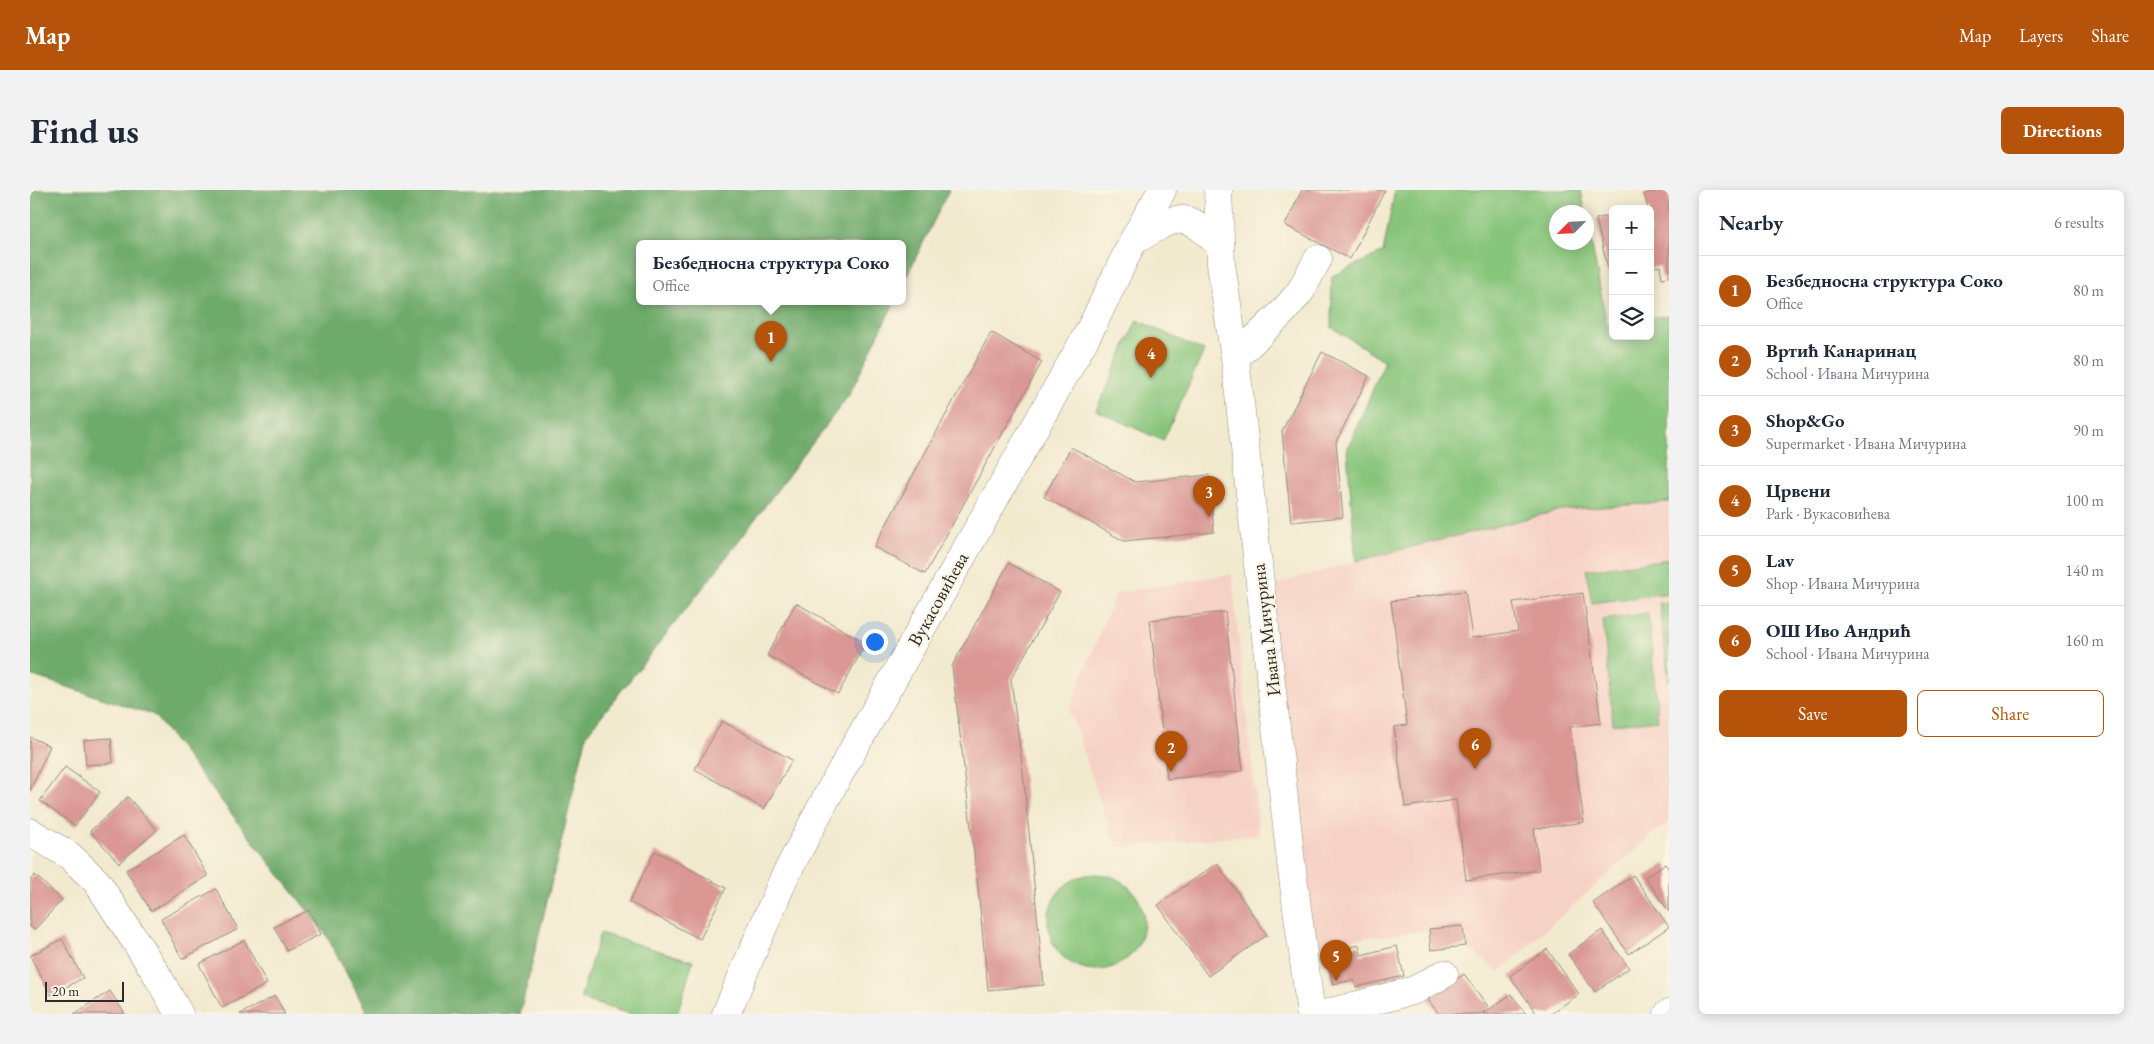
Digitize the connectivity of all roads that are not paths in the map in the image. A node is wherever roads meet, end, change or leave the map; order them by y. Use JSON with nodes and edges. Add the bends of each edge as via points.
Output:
{"nodes":[{"id":1,"x":1162,"y":190,"type":"edge"},
{"id":2,"x":1218,"y":190,"type":"edge"},
{"id":3,"x":1133,"y":241,"type":"junction"},
{"id":4,"x":1220,"y":246,"type":"junction"},
{"id":5,"x":1318,"y":259,"type":"dead end"},
{"id":6,"x":1235,"y":358,"type":"junction"},
{"id":7,"x":30,"y":832,"type":"edge"},
{"id":8,"x":1444,"y":974,"type":"dead end"},
{"id":9,"x":179,"y":1014,"type":"edge"},
{"id":10,"x":726,"y":1014,"type":"edge"},
{"id":11,"x":1311,"y":1014,"type":"edge"},
{"id":12,"x":1324,"y":1014,"type":"edge"}],
"edges":[{"from":1,"to":3,"type":"street","name":"Вукасовићева"},
{"from":2,"to":4,"type":"street","name":"Ивана Мичурина"},
{"from":3,"to":4,"type":"street","via":[[1164,222],[1178,220],[1192,222],[1205,229]]},
{"from":3,"to":10,"type":"street","name":"Вукасовићева","via":[[1091,328],[788,870]]},
{"from":4,"to":6,"type":"street","name":"Ивана Мичурина"},
{"from":5,"to":6,"type":"street","via":[[1300,292]]},
{"from":6,"to":11,"type":"street","name":"Ивана Мичурина"},
{"from":7,"to":9,"type":"street","via":[[70,856],[97,882]]},
{"from":8,"to":12,"type":"street","via":[[1415,990]]}]}
